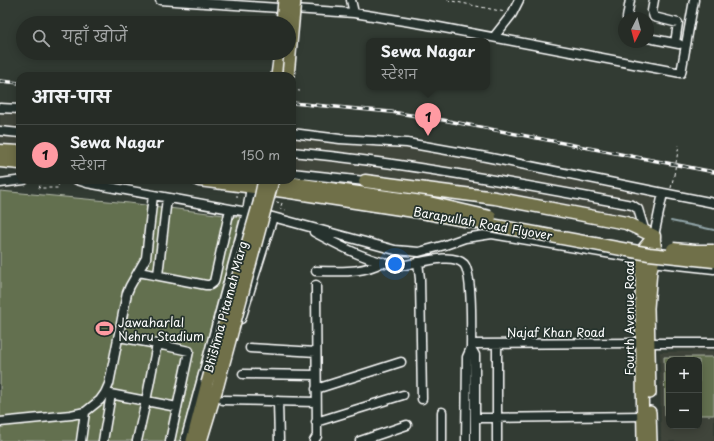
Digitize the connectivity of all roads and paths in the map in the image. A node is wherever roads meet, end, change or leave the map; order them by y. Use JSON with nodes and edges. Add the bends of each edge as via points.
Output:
{"nodes":[{"id":1,"x":160,"y":0,"type":"edge"},
{"id":2,"x":284,"y":0,"type":"edge"},
{"id":3,"x":295,"y":0,"type":"edge"},
{"id":4,"x":351,"y":0,"type":"edge"},
{"id":5,"x":446,"y":0,"type":"edge"},
{"id":6,"x":519,"y":0,"type":"edge"},
{"id":7,"x":630,"y":0,"type":"edge"},
{"id":8,"x":654,"y":0,"type":"edge"},
{"id":9,"x":694,"y":0,"type":"edge"},
{"id":10,"x":228,"y":3,"type":"edge"},
{"id":11,"x":251,"y":3,"type":"edge"},
{"id":12,"x":276,"y":4,"type":"edge"},
{"id":13,"x":628,"y":12,"type":"edge"},
{"id":14,"x":354,"y":13,"type":"junction"},
{"id":15,"x":512,"y":14,"type":"junction"},
{"id":16,"x":283,"y":16,"type":"edge"},
{"id":17,"x":294,"y":16,"type":"edge"},
{"id":18,"x":678,"y":23,"type":"junction"},
{"id":19,"x":689,"y":26,"type":"junction"},
{"id":20,"x":494,"y":37,"type":"junction"},
{"id":21,"x":654,"y":39,"type":"edge"},
{"id":22,"x":675,"y":43,"type":"junction"},
{"id":23,"x":685,"y":45,"type":"junction"},
{"id":24,"x":279,"y":60,"type":"edge"},
{"id":25,"x":289,"y":60,"type":"edge"},
{"id":26,"x":278,"y":72,"type":"edge"},
{"id":27,"x":288,"y":72,"type":"edge"},
{"id":28,"x":296,"y":90,"type":"edge"},
{"id":29,"x":300,"y":90,"type":"dead end"},
{"id":30,"x":0,"y":108,"type":"edge"},
{"id":31,"x":16,"y":109,"type":"edge"},
{"id":32,"x":0,"y":131,"type":"edge"},
{"id":33,"x":16,"y":133,"type":"edge"},
{"id":34,"x":296,"y":134,"type":"edge"},
{"id":35,"x":678,"y":145,"type":"dead end"},
{"id":36,"x":0,"y":151,"type":"edge"},
{"id":37,"x":16,"y":152,"type":"edge"},
{"id":38,"x":296,"y":152,"type":"edge"},
{"id":39,"x":0,"y":161,"type":"edge"},
{"id":40,"x":16,"y":163,"type":"edge"},
{"id":41,"x":296,"y":173,"type":"edge"},
{"id":42,"x":673,"y":180,"type":"dead end"},
{"id":43,"x":16,"y":181,"type":"edge"},
{"id":44,"x":366,"y":182,"type":"joint"},
{"id":45,"x":0,"y":183,"type":"edge"},
{"id":46,"x":379,"y":183,"type":"junction"},
{"id":47,"x":40,"y":184,"type":"edge"},
{"id":48,"x":58,"y":184,"type":"edge"},
{"id":49,"x":92,"y":184,"type":"edge"},
{"id":50,"x":229,"y":184,"type":"edge"},
{"id":51,"x":263,"y":184,"type":"edge"},
{"id":52,"x":272,"y":184,"type":"edge"},
{"id":53,"x":294,"y":184,"type":"edge"},
{"id":54,"x":251,"y":187,"type":"junction"},
{"id":55,"x":406,"y":187,"type":"junction"},
{"id":56,"x":663,"y":193,"type":"junction"},
{"id":57,"x":238,"y":194,"type":"dead end"},
{"id":58,"x":153,"y":195,"type":"junction"},
{"id":59,"x":377,"y":196,"type":"junction"},
{"id":60,"x":167,"y":198,"type":"junction"},
{"id":61,"x":246,"y":199,"type":"dead end"},
{"id":62,"x":403,"y":199,"type":"junction"},
{"id":63,"x":274,"y":202,"type":"dead end"},
{"id":64,"x":714,"y":203,"type":"edge"},
{"id":65,"x":428,"y":208,"type":"junction"},
{"id":66,"x":230,"y":209,"type":"junction"},
{"id":67,"x":286,"y":210,"type":"dead end"},
{"id":68,"x":247,"y":212,"type":"junction"},
{"id":69,"x":273,"y":217,"type":"junction"},
{"id":70,"x":301,"y":225,"type":"junction"},
{"id":71,"x":650,"y":234,"type":"junction"},
{"id":72,"x":714,"y":251,"type":"edge"},
{"id":73,"x":642,"y":256,"type":"junction"},
{"id":74,"x":655,"y":257,"type":"junction"},
{"id":75,"x":714,"y":261,"type":"edge"},
{"id":76,"x":383,"y":262,"type":"junction"},
{"id":77,"x":418,"y":262,"type":"junction"},
{"id":78,"x":714,"y":269,"type":"edge"},
{"id":79,"x":316,"y":271,"type":"dead end"},
{"id":80,"x":139,"y":272,"type":"junction"},
{"id":81,"x":158,"y":275,"type":"junction"},
{"id":82,"x":316,"y":285,"type":"dead end"},
{"id":83,"x":119,"y":337,"type":"junction"},
{"id":84,"x":645,"y":343,"type":"junction"},
{"id":85,"x":714,"y":343,"type":"edge"},
{"id":86,"x":156,"y":344,"type":"junction"},
{"id":87,"x":497,"y":344,"type":"junction"},
{"id":88,"x":471,"y":346,"type":"junction"},
{"id":89,"x":250,"y":348,"type":"dead end"},
{"id":90,"x":316,"y":352,"type":"junction"},
{"id":91,"x":401,"y":362,"type":"dead end"},
{"id":92,"x":243,"y":374,"type":"dead end"},
{"id":93,"x":316,"y":375,"type":"junction"},
{"id":94,"x":212,"y":384,"type":"junction"},
{"id":95,"x":316,"y":389,"type":"junction"},
{"id":96,"x":108,"y":394,"type":"junction"},
{"id":97,"x":402,"y":395,"type":"dead end"},
{"id":98,"x":422,"y":399,"type":"dead end"},
{"id":99,"x":223,"y":400,"type":"dead end"},
{"id":100,"x":146,"y":401,"type":"junction"},
{"id":101,"x":278,"y":401,"type":"junction"},
{"id":102,"x":316,"y":402,"type":"junction"},
{"id":103,"x":177,"y":407,"type":"junction"},
{"id":104,"x":85,"y":412,"type":"junction"},
{"id":105,"x":442,"y":412,"type":"dead end"},
{"id":106,"x":643,"y":416,"type":"junction"},
{"id":107,"x":497,"y":417,"type":"junction"},
{"id":108,"x":475,"y":418,"type":"junction"},
{"id":109,"x":0,"y":422,"type":"edge"},
{"id":110,"x":316,"y":422,"type":"junction"},
{"id":111,"x":407,"y":425,"type":"dead end"},
{"id":112,"x":81,"y":441,"type":"edge"},
{"id":113,"x":103,"y":441,"type":"edge"},
{"id":114,"x":137,"y":441,"type":"edge"},
{"id":115,"x":170,"y":441,"type":"edge"},
{"id":116,"x":185,"y":441,"type":"edge"},
{"id":117,"x":192,"y":441,"type":"edge"},
{"id":118,"x":201,"y":441,"type":"edge"},
{"id":119,"x":279,"y":441,"type":"edge"},
{"id":120,"x":315,"y":441,"type":"edge"},
{"id":121,"x":360,"y":441,"type":"edge"},
{"id":122,"x":442,"y":441,"type":"edge"},
{"id":123,"x":466,"y":441,"type":"edge"},
{"id":124,"x":475,"y":441,"type":"edge"},
{"id":125,"x":497,"y":441,"type":"edge"},
{"id":126,"x":643,"y":441,"type":"edge"},
{"id":127,"x":651,"y":441,"type":"edge"}],
"edges":[{"from":1,"to":10,"type":"street"},
{"from":2,"to":16,"type":"main road","bridge":true},
{"from":3,"to":17,"type":"main road","bridge":true},
{"from":4,"to":14,"type":"street"},
{"from":5,"to":15,"type":"path"},
{"from":6,"to":15,"type":"street"},
{"from":7,"to":13,"type":"street"},
{"from":8,"to":18,"type":"street","via":[[654,17]]},
{"from":9,"to":19,"type":"street"},
{"from":10,"to":11,"type":"street"},
{"from":11,"to":12,"type":"street"},
{"from":12,"to":14,"type":"street"},
{"from":14,"to":20,"type":"street"},
{"from":15,"to":20,"type":"street"},
{"from":18,"to":19,"type":"street"},
{"from":18,"to":22,"type":"street"},
{"from":19,"to":23,"type":"street"},
{"from":20,"to":23,"type":"street","via":[[681,73]]},
{"from":21,"to":22,"type":"street"},
{"from":22,"to":23,"type":"street"},
{"from":24,"to":26,"type":"main road"},
{"from":25,"to":27,"type":"main road","bridge":true},
{"from":28,"to":29,"type":"path"},
{"from":30,"to":31,"type":"street"},
{"from":32,"to":33,"type":"street"},
{"from":34,"to":56,"type":"street","via":[[407,143]]},
{"from":35,"to":42,"type":"path","bridge":true},
{"from":36,"to":37,"type":"highway"},
{"from":38,"to":71,"type":"street","via":[[482,177],[632,205],[638,209]]},
{"from":39,"to":40,"type":"highway"},
{"from":41,"to":44,"type":"street"},
{"from":43,"to":45,"type":"street"},
{"from":44,"to":46,"type":"highway"},
{"from":46,"to":55,"type":"highway"},
{"from":46,"to":59,"type":"highway"},
{"from":47,"to":48,"type":"path","via":[[39,188],[58,188]]},
{"from":49,"to":58,"type":"street"},
{"from":50,"to":54,"type":"highway","name":"Barapullah Road Flyover"},
{"from":51,"to":94,"type":"main road","name":"Bhishma Pitamah Marg","bridge":true},
{"from":52,"to":94,"type":"main road","name":"Bhishma Pitamah Marg","bridge":true},
{"from":53,"to":59,"type":"highway","name":"Barapullah Road Flyover"},
{"from":54,"to":65,"type":"highway","name":"Barapullah Road Flyover"},
{"from":54,"to":68,"type":"street"},
{"from":55,"to":62,"type":"highway"},
{"from":55,"to":71,"type":"highway","via":[[496,198],[626,223]]},
{"from":56,"to":64,"type":"street"},
{"from":56,"to":71,"type":"street"},
{"from":57,"to":61,"type":"path","via":[[237,197]]},
{"from":58,"to":60,"type":"street"},
{"from":58,"to":80,"type":"street","via":[[146,258]]},
{"from":59,"to":62,"type":"highway","name":"Barapullah Road Flyover"},
{"from":60,"to":66,"type":"street"},
{"from":60,"to":81,"type":"street"},
{"from":62,"to":65,"type":"highway","name":"Barapullah Road Flyover"},
{"from":63,"to":67,"type":"path","via":[[282,203],[280,209]]},
{"from":65,"to":72,"type":"highway","name":"Barapullah Road Flyover","bridge":true,"via":[[485,216],[624,243]]},
{"from":65,"to":75,"type":"highway","name":"Barapullah Road Flyover","bridge":true,"via":[[635,252]]},
{"from":66,"to":68,"type":"street"},
{"from":66,"to":81,"type":"street","via":[[214,282],[206,285]]},
{"from":68,"to":69,"type":"street"},
{"from":68,"to":116,"type":"street"},
{"from":69,"to":70,"type":"street"},
{"from":69,"to":94,"type":"street","via":[[221,382]]},
{"from":70,"to":73,"type":"street","via":[[406,252],[419,252],[465,238],[492,234],[624,256]]},
{"from":70,"to":76,"type":"street","via":[[337,244]]},
{"from":71,"to":73,"type":"main road","name":"Fourth Avenue Road"},
{"from":71,"to":74,"type":"main road","name":"Fourth Avenue Road"},
{"from":73,"to":74,"type":"street"},
{"from":73,"to":84,"type":"main road","name":"Fourth Avenue Road"},
{"from":74,"to":75,"type":"street"},
{"from":74,"to":78,"type":"street"},
{"from":74,"to":84,"type":"main road","name":"Fourth Avenue Road","via":[[651,270]]},
{"from":76,"to":77,"type":"street","via":[[405,265]]},
{"from":76,"to":79,"type":"street","via":[[359,271]]},
{"from":77,"to":88,"type":"street","via":[[445,258],[459,260],[464,265],[469,279]]},
{"from":77,"to":98,"type":"street"},
{"from":80,"to":81,"type":"street"},
{"from":80,"to":83,"type":"street","via":[[130,286]]},
{"from":82,"to":90,"type":"street"},
{"from":83,"to":86,"type":"street"},
{"from":83,"to":96,"type":"street"},
{"from":84,"to":85,"type":"street","name":"Najaf Khan Road"},
{"from":84,"to":87,"type":"street","name":"Najaf Khan Road"},
{"from":84,"to":106,"type":"main road","name":"Fourth Avenue Road"},
{"from":84,"to":127,"type":"main road","name":"Fourth Avenue Road"},
{"from":86,"to":100,"type":"street"},
{"from":86,"to":103,"type":"street","via":[[189,351]]},
{"from":87,"to":88,"type":"street","name":"Najaf Khan Road"},
{"from":87,"to":107,"type":"street"},
{"from":88,"to":108,"type":"street","via":[[475,355]]},
{"from":88,"to":123,"type":"street","via":[[467,357]]},
{"from":89,"to":90,"type":"street"},
{"from":90,"to":93,"type":"street"},
{"from":91,"to":95,"type":"street"},
{"from":92,"to":93,"type":"street"},
{"from":93,"to":95,"type":"street"},
{"from":94,"to":117,"type":"main road","name":"Bhishma Pitamah Marg"},
{"from":94,"to":118,"type":"main road","name":"Bhishma Pitamah Marg"},
{"from":95,"to":102,"type":"street"},
{"from":96,"to":100,"type":"street"},
{"from":96,"to":104,"type":"street"},
{"from":96,"to":113,"type":"street"},
{"from":97,"to":110,"type":"street"},
{"from":99,"to":101,"type":"street"},
{"from":100,"to":103,"type":"street"},
{"from":100,"to":114,"type":"street"},
{"from":101,"to":102,"type":"street"},
{"from":101,"to":119,"type":"street"},
{"from":102,"to":110,"type":"street"},
{"from":103,"to":115,"type":"street"},
{"from":104,"to":109,"type":"street"},
{"from":104,"to":112,"type":"street"},
{"from":105,"to":122,"type":"street"},
{"from":106,"to":107,"type":"street"},
{"from":106,"to":126,"type":"main road","name":"Fourth Avenue Road"},
{"from":107,"to":108,"type":"street"},
{"from":107,"to":125,"type":"street"},
{"from":108,"to":124,"type":"street"},
{"from":110,"to":120,"type":"street"},
{"from":111,"to":121,"type":"street"}]}
